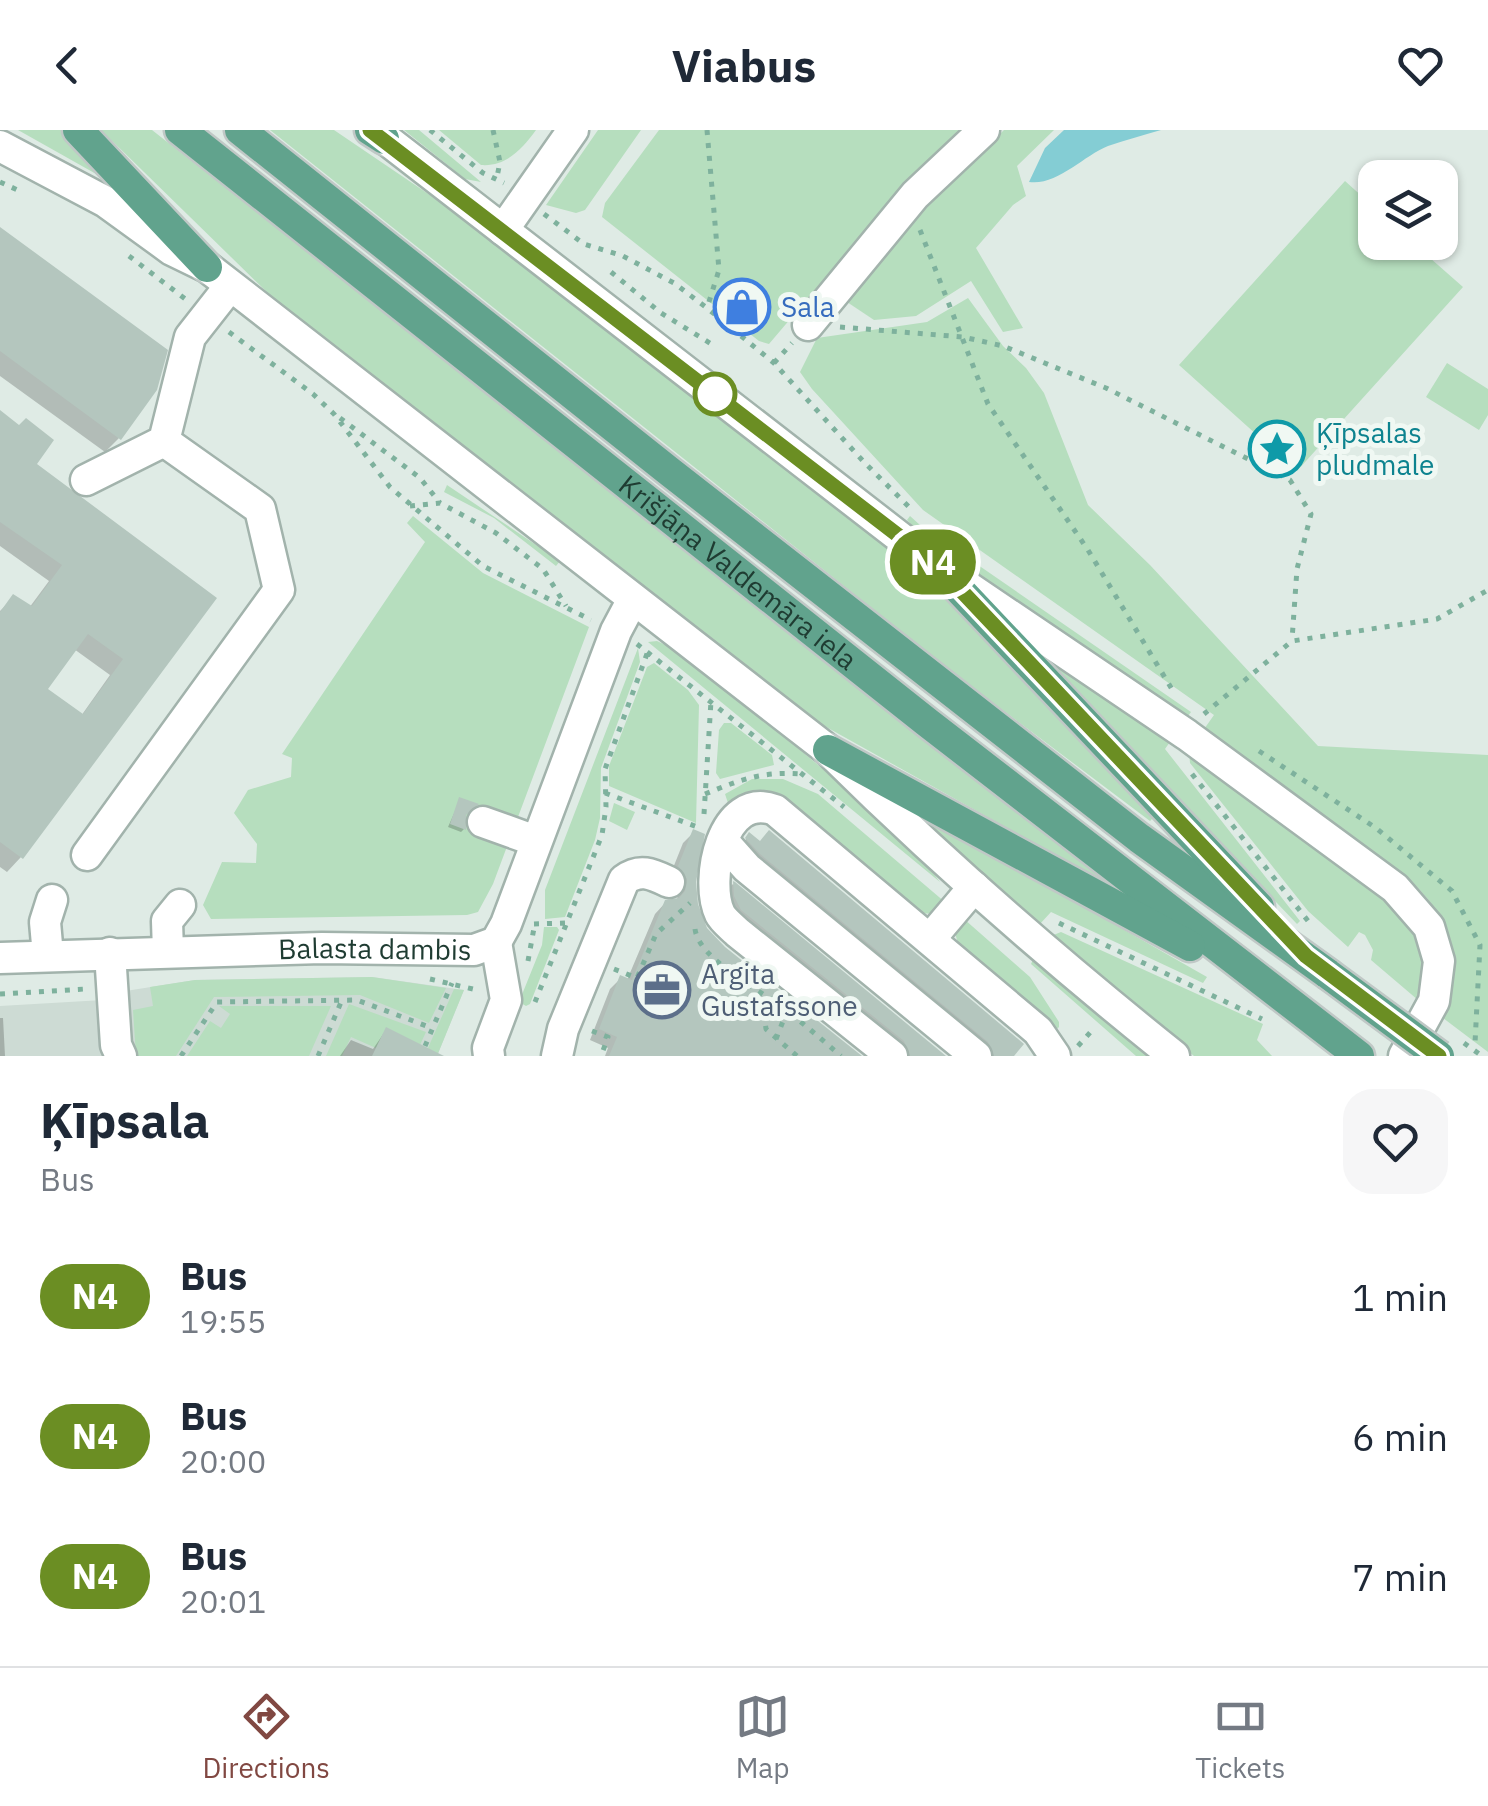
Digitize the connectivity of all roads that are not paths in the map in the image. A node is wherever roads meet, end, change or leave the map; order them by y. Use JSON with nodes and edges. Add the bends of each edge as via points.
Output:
{"nodes":[{"id":1,"x":78,"y":130,"type":"edge"},
{"id":2,"x":180,"y":130,"type":"edge"},
{"id":3,"x":240,"y":130,"type":"edge"},
{"id":4,"x":574,"y":130,"type":"edge"},
{"id":5,"x":984,"y":130,"type":"edge"},
{"id":6,"x":376,"y":133,"type":"edge"},
{"id":7,"x":0,"y":146,"type":"edge"},
{"id":8,"x":503,"y":230,"type":"junction"},
{"id":9,"x":219,"y":277,"type":"junction"},
{"id":10,"x":808,"y":325,"type":"road end"},
{"id":11,"x":164,"y":441,"type":"junction"},
{"id":12,"x":86,"y":480,"type":"dead end"},
{"id":13,"x":938,"y":566,"type":"junction"},
{"id":14,"x":633,"y":599,"type":"junction"},
{"id":15,"x":828,"y":750,"type":"junction"},
{"id":16,"x":483,"y":822,"type":"dead end"},
{"id":17,"x":713,"y":837,"type":"junction"},
{"id":18,"x":536,"y":841,"type":"junction"},
{"id":19,"x":88,"y":855,"type":"dead end"},
{"id":20,"x":974,"y":887,"type":"junction"},
{"id":21,"x":680,"y":892,"type":"road end"},
{"id":22,"x":52,"y":900,"type":"dead end"},
{"id":23,"x":180,"y":905,"type":"dead end"},
{"id":24,"x":930,"y":940,"type":"junction"},
{"id":25,"x":496,"y":942,"type":"junction"},
{"id":26,"x":168,"y":952,"type":"junction"},
{"id":27,"x":48,"y":956,"type":"junction"},
{"id":28,"x":0,"y":958,"type":"edge"},
{"id":29,"x":97,"y":962,"type":"junction"},
{"id":30,"x":1317,"y":965,"type":"junction"},
{"id":31,"x":1272,"y":991,"type":"junction"},
{"id":32,"x":1056,"y":1054,"type":"edge"},
{"id":33,"x":98,"y":1056,"type":"edge"},
{"id":34,"x":121,"y":1056,"type":"edge"},
{"id":35,"x":489,"y":1056,"type":"edge"},
{"id":36,"x":558,"y":1056,"type":"edge"},
{"id":37,"x":892,"y":1056,"type":"edge"},
{"id":38,"x":976,"y":1056,"type":"edge"},
{"id":39,"x":1174,"y":1056,"type":"edge"},
{"id":40,"x":1359,"y":1056,"type":"edge"},
{"id":41,"x":1404,"y":1056,"type":"edge"},
{"id":42,"x":1439,"y":1056,"type":"edge"}],
"edges":[{"from":1,"to":9,"type":"main road"},
{"from":2,"to":31,"type":"main road","name":"Krišjāņa Valdemāra iela"},
{"from":3,"to":30,"type":"main road","name":"Krišjāņa Valdemāra iela","via":[[1139,838]]},
{"from":4,"to":8,"type":"street"},
{"from":5,"to":10,"type":"street","via":[[916,195]]},
{"from":6,"to":8,"type":"street"},
{"from":7,"to":9,"type":"street","via":[[106,202]]},
{"from":8,"to":13,"type":"street"},
{"from":9,"to":11,"type":"street","via":[[190,337]]},
{"from":9,"to":14,"type":"street"},
{"from":11,"to":12,"type":"street"},
{"from":11,"to":19,"type":"street","via":[[260,510],[278,590]]},
{"from":13,"to":30,"type":"main road"},
{"from":13,"to":41,"type":"street","via":[[1235,769],[1416,908],[1436,942],[1438,985]]},
{"from":14,"to":15,"type":"street"},
{"from":14,"to":18,"type":"street","name":"Balasta dambis"},
{"from":15,"to":20,"type":"street"},
{"from":15,"to":31,"type":"main road"},
{"from":16,"to":18,"type":"street"},
{"from":17,"to":24,"type":"street","via":[[738,813],[762,805],[775,810]]},
{"from":17,"to":37,"type":"street","via":[[720,914]]},
{"from":17,"to":38,"type":"street"},
{"from":18,"to":25,"type":"street","name":"Balasta dambis"},
{"from":20,"to":24,"type":"street"},
{"from":20,"to":39,"type":"street"},
{"from":21,"to":36,"type":"street","via":[[648,872],[624,880]]},
{"from":22,"to":27,"type":"street"},
{"from":23,"to":26,"type":"street","via":[[167,921]]},
{"from":24,"to":32,"type":"street"},
{"from":25,"to":26,"type":"street","name":"Balasta dambis","via":[[474,950]]},
{"from":25,"to":35,"type":"street","via":[[506,1000]]},
{"from":26,"to":29,"type":"street","name":"Balasta dambis"},
{"from":27,"to":28,"type":"street","name":"Balasta dambis"},
{"from":27,"to":29,"type":"street","name":"Balasta dambis"},
{"from":29,"to":33,"type":"street"},
{"from":29,"to":34,"type":"street"},
{"from":30,"to":42,"type":"main road","bridge":true},
{"from":31,"to":40,"type":"main road","name":"Krišjāņa Valdemāra iela"}]}
